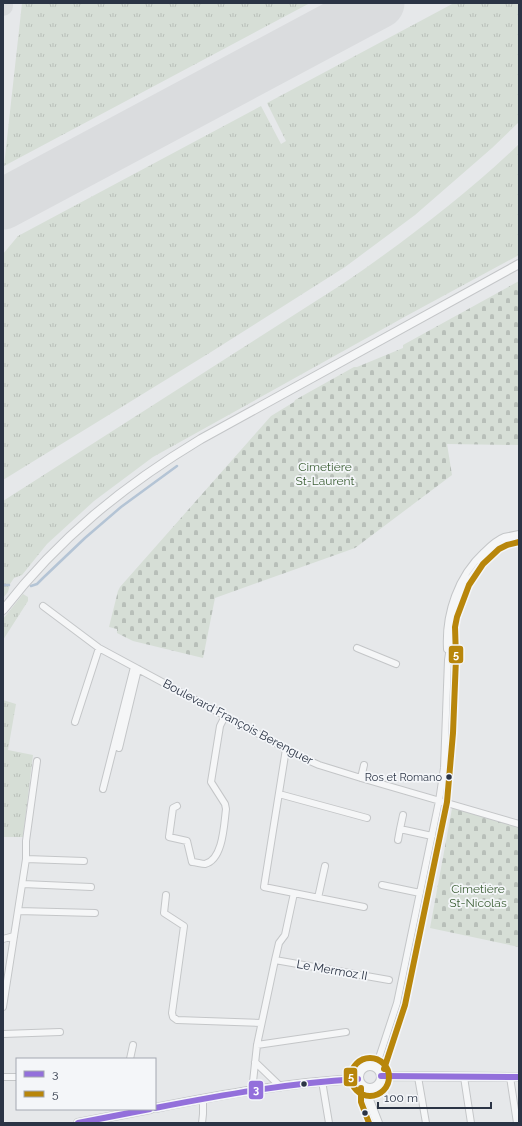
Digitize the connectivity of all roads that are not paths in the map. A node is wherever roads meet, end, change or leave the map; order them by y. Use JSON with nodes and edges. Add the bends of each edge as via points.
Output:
{"nodes":[{"id":1,"x":519,"y":264,"type":"edge"},
{"id":2,"x":519,"y":534,"type":"edge"},
{"id":3,"x":519,"y":540,"type":"edge"},
{"id":4,"x":43,"y":606,"type":"dead end"},
{"id":5,"x":3,"y":610,"type":"edge"},
{"id":6,"x":99,"y":648,"type":"junction"},
{"id":7,"x":357,"y":648,"type":"dead end"},
{"id":8,"x":448,"y":660,"type":"junction"},
{"id":9,"x":396,"y":664,"type":"dead end"},
{"id":10,"x":136,"y":668,"type":"junction"},
{"id":11,"x":225,"y":716,"type":"junction"},
{"id":12,"x":75,"y":722,"type":"dead end"},
{"id":13,"x":120,"y":748,"type":"dead end"},
{"id":14,"x":286,"y":749,"type":"junction"},
{"id":15,"x":36,"y":762,"type":"dead end"},
{"id":16,"x":364,"y":765,"type":"dead end"},
{"id":17,"x":361,"y":778,"type":"junction"},
{"id":18,"x":103,"y":789,"type":"dead end"},
{"id":19,"x":279,"y":794,"type":"junction"},
{"id":20,"x":439,"y":801,"type":"junction"},
{"id":21,"x":177,"y":806,"type":"dead end"},
{"id":22,"x":403,"y":815,"type":"dead end"},
{"id":23,"x":367,"y":818,"type":"dead end"},
{"id":24,"x":519,"y":824,"type":"edge"},
{"id":25,"x":400,"y":829,"type":"junction"},
{"id":26,"x":432,"y":836,"type":"junction"},
{"id":27,"x":398,"y":840,"type":"dead end"},
{"id":28,"x":26,"y":859,"type":"junction"},
{"id":29,"x":84,"y":861,"type":"dead end"},
{"id":30,"x":325,"y":866,"type":"dead end"},
{"id":31,"x":22,"y":884,"type":"junction"},
{"id":32,"x":382,"y":885,"type":"dead end"},
{"id":33,"x":91,"y":887,"type":"dead end"},
{"id":34,"x":294,"y":893,"type":"junction"},
{"id":35,"x":420,"y":893,"type":"junction"},
{"id":36,"x":166,"y":895,"type":"dead end"},
{"id":37,"x":318,"y":898,"type":"junction"},
{"id":38,"x":364,"y":907,"type":"dead end"},
{"id":39,"x":18,"y":911,"type":"junction"},
{"id":40,"x":95,"y":913,"type":"dead end"},
{"id":41,"x":14,"y":936,"type":"junction"},
{"id":42,"x":3,"y":939,"type":"edge"},
{"id":43,"x":275,"y":960,"type":"junction"},
{"id":44,"x":389,"y":980,"type":"dead end"},
{"id":45,"x":3,"y":1007,"type":"edge"},
{"id":46,"x":261,"y":1023,"type":"junction"},
{"id":47,"x":60,"y":1032,"type":"dead end"},
{"id":48,"x":346,"y":1032,"type":"dead end"},
{"id":49,"x":3,"y":1034,"type":"edge"},
{"id":50,"x":133,"y":1045,"type":"dead end"},
{"id":51,"x":257,"y":1045,"type":"junction"},
{"id":52,"x":130,"y":1058,"type":"edge"},
{"id":53,"x":255,"y":1062,"type":"junction"},
{"id":54,"x":376,"y":1067,"type":"junction"},
{"id":55,"x":381,"y":1076,"type":"junction"},
{"id":56,"x":3,"y":1077,"type":"edge"},
{"id":57,"x":16,"y":1077,"type":"edge"},
{"id":58,"x":418,"y":1077,"type":"junction"},
{"id":59,"x":464,"y":1077,"type":"junction"},
{"id":60,"x":510,"y":1077,"type":"junction"},
{"id":61,"x":519,"y":1077,"type":"edge"},
{"id":62,"x":358,"y":1079,"type":"junction"},
{"id":63,"x":322,"y":1081,"type":"junction"},
{"id":64,"x":281,"y":1087,"type":"junction"},
{"id":65,"x":369,"y":1088,"type":"junction"},
{"id":66,"x":252,"y":1091,"type":"junction"},
{"id":67,"x":202,"y":1098,"type":"junction"},
{"id":68,"x":156,"y":1108,"type":"edge"},
{"id":69,"x":138,"y":1110,"type":"edge"},
{"id":70,"x":113,"y":1113,"type":"edge"},
{"id":71,"x":78,"y":1123,"type":"edge"},
{"id":72,"x":202,"y":1123,"type":"edge"},
{"id":73,"x":329,"y":1123,"type":"edge"},
{"id":74,"x":378,"y":1123,"type":"edge"},
{"id":75,"x":426,"y":1123,"type":"edge"},
{"id":76,"x":471,"y":1123,"type":"edge"},
{"id":77,"x":517,"y":1123,"type":"edge"}],
"edges":[{"from":1,"to":5,"type":"street","via":[[201,439],[150,471],[69,536],[35,571]]},
{"from":2,"to":8,"type":"street","via":[[503,538],[491,545],[474,562],[462,582],[449,616],[446,637]]},
{"from":3,"to":8,"type":"street","via":[[505,543],[495,549],[478,566],[466,584],[455,614]]},
{"from":4,"to":6,"type":"street","name":"Boulevard François Berenguer"},
{"from":6,"to":10,"type":"street","name":"Boulevard François Berenguer"},
{"from":6,"to":12,"type":"street"},
{"from":7,"to":9,"type":"street"},
{"from":8,"to":20,"type":"street","via":[[444,768]]},
{"from":10,"to":11,"type":"street","name":"Boulevard François Berenguer"},
{"from":10,"to":13,"type":"street"},
{"from":10,"to":18,"type":"street"},
{"from":11,"to":14,"type":"street","name":"Boulevard François Berenguer"},
{"from":11,"to":21,"type":"street","via":[[220,726],[211,782],[226,810],[219,852],[212,860],[204,864],[192,862],[187,841],[169,837],[173,808]]},
{"from":14,"to":17,"type":"street","name":"Boulevard François Berenguer","via":[[320,765]]},
{"from":14,"to":19,"type":"street"},
{"from":15,"to":28,"type":"street"},
{"from":16,"to":17,"type":"street"},
{"from":17,"to":20,"type":"street","name":"Boulevard François Berenguer"},
{"from":19,"to":23,"type":"street"},
{"from":19,"to":34,"type":"street","via":[[264,887]]},
{"from":20,"to":24,"type":"street","name":"Boulevard François Berenguer"},
{"from":20,"to":26,"type":"street"},
{"from":22,"to":25,"type":"street"},
{"from":25,"to":26,"type":"street"},
{"from":25,"to":27,"type":"street"},
{"from":26,"to":35,"type":"street"},
{"from":28,"to":29,"type":"street"},
{"from":28,"to":31,"type":"street"},
{"from":30,"to":37,"type":"street"},
{"from":31,"to":33,"type":"street"},
{"from":31,"to":39,"type":"street"},
{"from":32,"to":35,"type":"street"},
{"from":34,"to":37,"type":"street"},
{"from":34,"to":43,"type":"street","via":[[285,935],[279,943]]},
{"from":35,"to":54,"type":"street","via":[[397,1003]]},
{"from":36,"to":46,"type":"street","via":[[164,913],[184,926],[173,1017],[177,1020]]},
{"from":37,"to":38,"type":"street"},
{"from":39,"to":40,"type":"street"},
{"from":39,"to":41,"type":"street"},
{"from":41,"to":42,"type":"street"},
{"from":41,"to":45,"type":"street"},
{"from":43,"to":44,"type":"street","name":"Le Mermoz II"},
{"from":43,"to":46,"type":"street"},
{"from":46,"to":51,"type":"street"},
{"from":47,"to":49,"type":"street"},
{"from":48,"to":51,"type":"street"},
{"from":50,"to":52,"type":"street"},
{"from":51,"to":53,"type":"street"},
{"from":53,"to":64,"type":"street"},
{"from":53,"to":66,"type":"street"},
{"from":54,"to":55,"type":"street"},
{"from":54,"to":62,"type":"street","via":[[365,1066],[359,1072]]},
{"from":55,"to":58,"type":"street"},
{"from":55,"to":65,"type":"street","via":[[378,1085]]},
{"from":56,"to":57,"type":"street"},
{"from":58,"to":59,"type":"street"},
{"from":58,"to":75,"type":"street"},
{"from":59,"to":60,"type":"street"},
{"from":59,"to":76,"type":"street"},
{"from":60,"to":61,"type":"street"},
{"from":60,"to":77,"type":"street"},
{"from":62,"to":63,"type":"street"},
{"from":62,"to":65,"type":"street","via":[[363,1086]]},
{"from":63,"to":64,"type":"street"},
{"from":63,"to":73,"type":"street"},
{"from":64,"to":66,"type":"street"},
{"from":65,"to":74,"type":"street","via":[[369,1100]]},
{"from":66,"to":67,"type":"street"},
{"from":67,"to":68,"type":"street"},
{"from":67,"to":72,"type":"street"},
{"from":69,"to":70,"type":"street"},
{"from":70,"to":71,"type":"street"}]}
